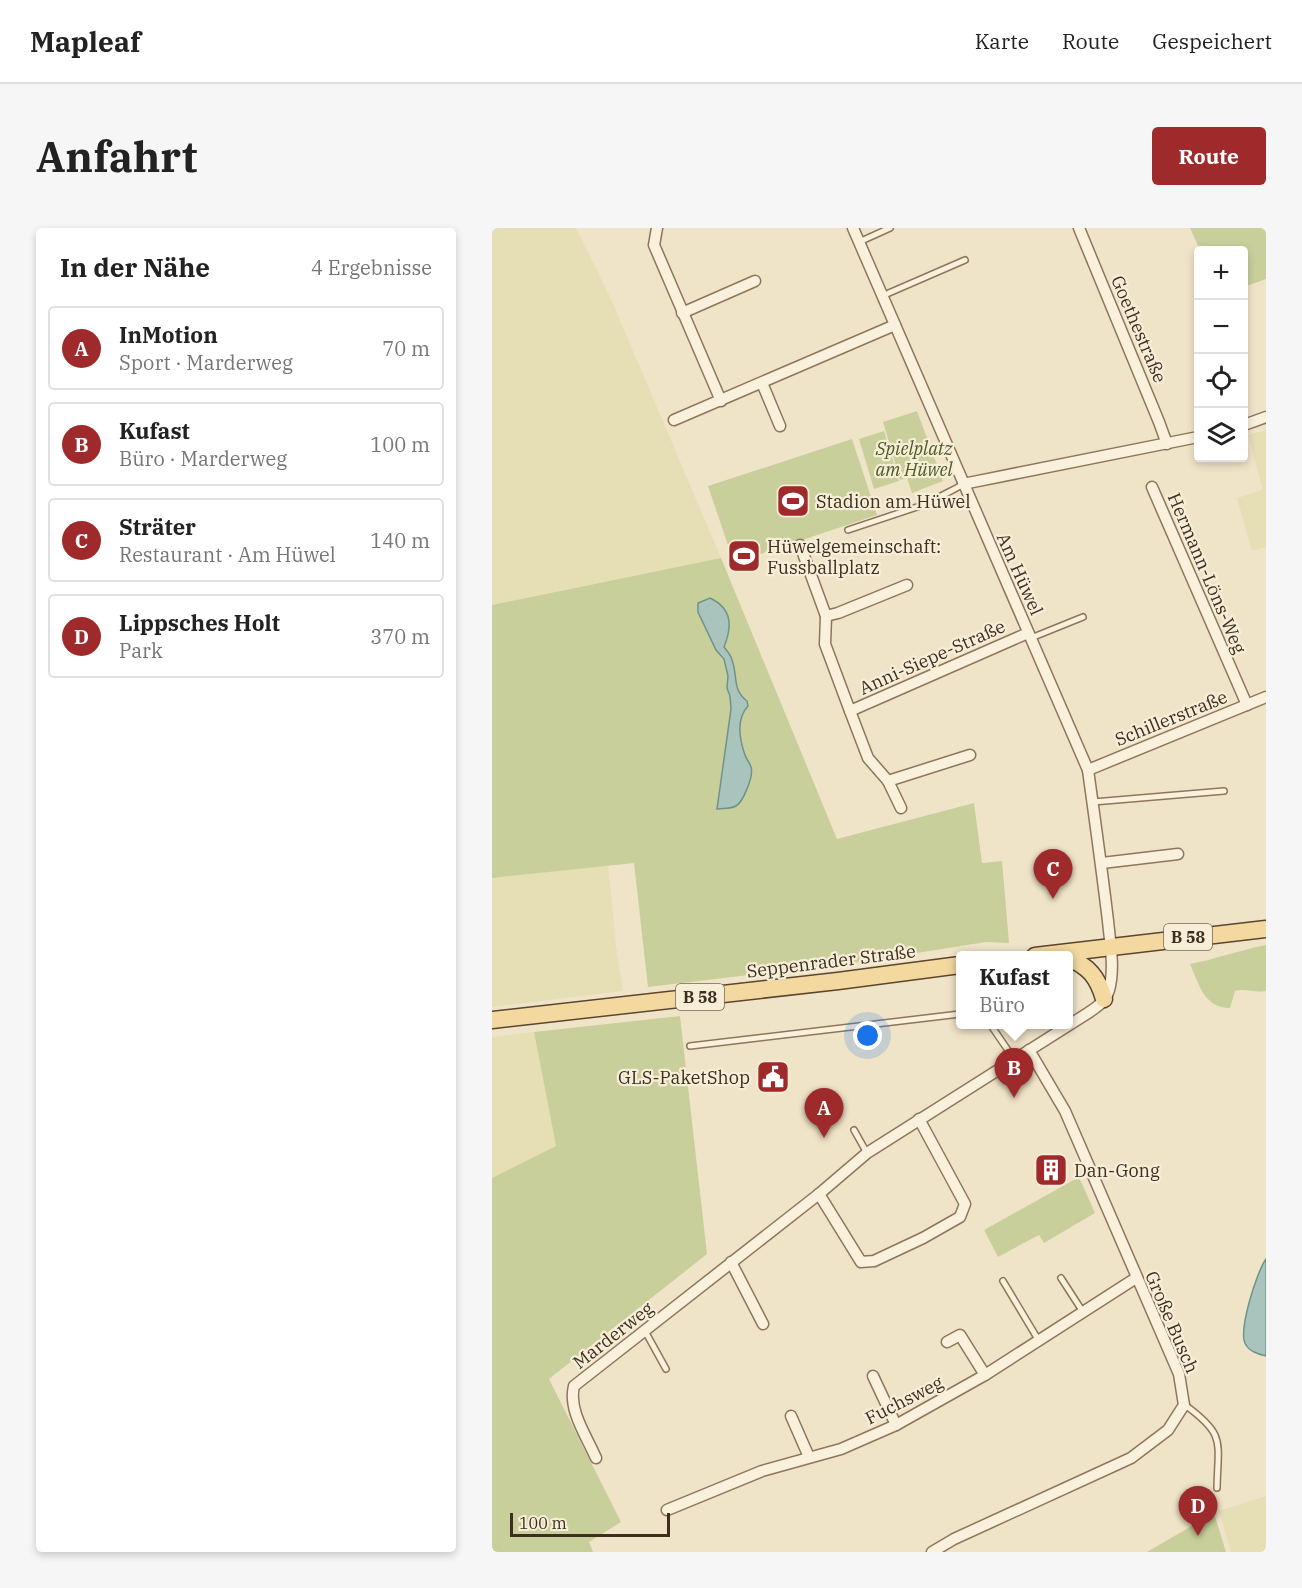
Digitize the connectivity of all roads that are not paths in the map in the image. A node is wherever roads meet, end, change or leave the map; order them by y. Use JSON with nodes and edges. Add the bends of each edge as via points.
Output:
{"nodes":[{"id":1,"x":657,"y":228,"type":"edge"},
{"id":2,"x":853,"y":228,"type":"edge"},
{"id":3,"x":890,"y":228,"type":"edge"},
{"id":4,"x":1079,"y":228,"type":"edge"},
{"id":5,"x":859,"y":242,"type":"junction"},
{"id":6,"x":965,"y":260,"type":"dead end"},
{"id":7,"x":755,"y":281,"type":"dead end"},
{"id":8,"x":882,"y":296,"type":"junction"},
{"id":9,"x":682,"y":313,"type":"junction"},
{"id":10,"x":895,"y":325,"type":"junction"},
{"id":11,"x":762,"y":383,"type":"junction"},
{"id":12,"x":721,"y":401,"type":"junction"},
{"id":13,"x":1266,"y":417,"type":"edge"},
{"id":14,"x":674,"y":420,"type":"dead end"},
{"id":15,"x":1248,"y":424,"type":"edge"},
{"id":16,"x":780,"y":426,"type":"dead end"},
{"id":17,"x":1194,"y":438,"type":"edge"},
{"id":18,"x":1167,"y":444,"type":"junction"},
{"id":19,"x":963,"y":484,"type":"junction"},
{"id":20,"x":1152,"y":488,"type":"dead end"},
{"id":21,"x":848,"y":530,"type":"dead end"},
{"id":22,"x":800,"y":545,"type":"dead end"},
{"id":23,"x":907,"y":585,"type":"dead end"},
{"id":24,"x":826,"y":616,"type":"junction"},
{"id":25,"x":1083,"y":617,"type":"dead end"},
{"id":26,"x":1030,"y":635,"type":"junction"},
{"id":27,"x":1266,"y":697,"type":"edge"},
{"id":28,"x":1247,"y":705,"type":"junction"},
{"id":29,"x":849,"y":711,"type":"junction"},
{"id":30,"x":970,"y":755,"type":"dead end"},
{"id":31,"x":1088,"y":770,"type":"junction"},
{"id":32,"x":888,"y":781,"type":"junction"},
{"id":33,"x":1224,"y":791,"type":"dead end"},
{"id":34,"x":1093,"y":802,"type":"junction"},
{"id":35,"x":901,"y":808,"type":"dead end"},
{"id":36,"x":1178,"y":854,"type":"dead end"},
{"id":37,"x":1102,"y":863,"type":"junction"},
{"id":38,"x":1266,"y":929,"type":"edge"},
{"id":39,"x":1110,"y":946,"type":"junction"},
{"id":40,"x":1073,"y":953,"type":"edge"},
{"id":41,"x":1073,"y":963,"type":"edge"},
{"id":42,"x":956,"y":966,"type":"edge"},
{"id":43,"x":1104,"y":999,"type":"junction"},
{"id":44,"x":956,"y":1014,"type":"edge"},
{"id":45,"x":492,"y":1020,"type":"edge"},
{"id":46,"x":1073,"y":1022,"type":"edge"},
{"id":47,"x":993,"y":1029,"type":"edge"},
{"id":48,"x":1062,"y":1029,"type":"edge"},
{"id":49,"x":690,"y":1046,"type":"dead end"},
{"id":50,"x":1029,"y":1050,"type":"junction"},
{"id":51,"x":1014,"y":1059,"type":"junction"},
{"id":52,"x":919,"y":1119,"type":"junction"},
{"id":53,"x":854,"y":1130,"type":"dead end"},
{"id":54,"x":867,"y":1153,"type":"junction"},
{"id":55,"x":819,"y":1194,"type":"junction"},
{"id":56,"x":731,"y":1262,"type":"junction"},
{"id":57,"x":1061,"y":1278,"type":"dead end"},
{"id":58,"x":1136,"y":1278,"type":"junction"},
{"id":59,"x":1003,"y":1281,"type":"dead end"},
{"id":60,"x":1083,"y":1312,"type":"junction"},
{"id":61,"x":763,"y":1324,"type":"dead end"},
{"id":62,"x":645,"y":1331,"type":"junction"},
{"id":63,"x":1039,"y":1341,"type":"junction"},
{"id":64,"x":947,"y":1342,"type":"dead end"},
{"id":65,"x":666,"y":1369,"type":"dead end"},
{"id":66,"x":986,"y":1375,"type":"junction"},
{"id":67,"x":873,"y":1376,"type":"dead end"},
{"id":68,"x":1184,"y":1405,"type":"junction"},
{"id":69,"x":791,"y":1416,"type":"dead end"},
{"id":70,"x":896,"y":1425,"type":"junction"},
{"id":71,"x":809,"y":1457,"type":"junction"},
{"id":72,"x":596,"y":1458,"type":"dead end"},
{"id":73,"x":1217,"y":1488,"type":"dead end"},
{"id":74,"x":667,"y":1510,"type":"dead end"},
{"id":75,"x":932,"y":1552,"type":"edge"}],
"edges":[{"from":1,"to":9,"type":"street","via":[[654,245]]},
{"from":2,"to":5,"type":"street","name":"Am Hüwel"},
{"from":3,"to":5,"type":"lane"},
{"from":4,"to":18,"type":"street","name":"Goethestraße"},
{"from":5,"to":8,"type":"street","name":"Am Hüwel"},
{"from":6,"to":8,"type":"lane"},
{"from":7,"to":9,"type":"street"},
{"from":8,"to":10,"type":"street","name":"Am Hüwel"},
{"from":9,"to":12,"type":"street"},
{"from":10,"to":11,"type":"street"},
{"from":10,"to":19,"type":"street","name":"Am Hüwel"},
{"from":11,"to":12,"type":"street"},
{"from":11,"to":16,"type":"street"},
{"from":12,"to":14,"type":"street"},
{"from":13,"to":15,"type":"street"},
{"from":17,"to":18,"type":"street"},
{"from":18,"to":19,"type":"street"},
{"from":19,"to":21,"type":"lane","via":[[932,502]]},
{"from":19,"to":26,"type":"street","name":"Am Hüwel"},
{"from":20,"to":28,"type":"street","name":"Hermann-Löns-Weg"},
{"from":22,"to":24,"type":"street","name":"Anni-Siepe-Straße"},
{"from":23,"to":24,"type":"street"},
{"from":24,"to":29,"type":"street","name":"Anni-Siepe-Straße","via":[[825,644]]},
{"from":25,"to":26,"type":"lane"},
{"from":26,"to":29,"type":"street","name":"Anni-Siepe-Straße"},
{"from":26,"to":31,"type":"street","name":"Am Hüwel"},
{"from":27,"to":28,"type":"street","name":"Schillerstraße"},
{"from":28,"to":31,"type":"street","name":"Schillerstraße"},
{"from":29,"to":32,"type":"street","name":"Anni-Siepe-Straße","via":[[868,758]]},
{"from":30,"to":32,"type":"street"},
{"from":31,"to":34,"type":"street","name":"Am Hüwel"},
{"from":32,"to":35,"type":"street","name":"Anni-Siepe-Straße"},
{"from":33,"to":34,"type":"lane"},
{"from":34,"to":37,"type":"street","name":"Am Hüwel"},
{"from":36,"to":37,"type":"street"},
{"from":37,"to":39,"type":"street","name":"Am Hüwel"},
{"from":38,"to":39,"type":"main road","number":"B 58"},
{"from":39,"to":40,"type":"main road","number":"B 58"},
{"from":39,"to":43,"type":"street","via":[[1109,991]]},
{"from":41,"to":43,"type":"main road","via":[[1090,970]]},
{"from":42,"to":45,"type":"main road","name":"Seppenrader Straße","number":"B 58"},
{"from":43,"to":46,"type":"street","name":"Marderweg"},
{"from":44,"to":49,"type":"lane"},
{"from":47,"to":51,"type":"lane"},
{"from":48,"to":50,"type":"street","name":"Marderweg"},
{"from":50,"to":51,"type":"street","name":"Marderweg"},
{"from":50,"to":58,"type":"street","name":"Große Busch","via":[[1065,1111]]},
{"from":51,"to":52,"type":"street","name":"Marderweg"},
{"from":52,"to":54,"type":"street","name":"Marderweg"},
{"from":52,"to":55,"type":"street","via":[[965,1204],[960,1217],[923,1239],[861,1263]]},
{"from":53,"to":54,"type":"lane"},
{"from":54,"to":55,"type":"street","name":"Marderweg"},
{"from":55,"to":56,"type":"street","name":"Marderweg"},
{"from":56,"to":61,"type":"street"},
{"from":56,"to":62,"type":"street","name":"Marderweg"},
{"from":57,"to":60,"type":"lane"},
{"from":58,"to":60,"type":"street","name":"Fuchsweg"},
{"from":58,"to":68,"type":"street","name":"Große Busch","via":[[1179,1374]]},
{"from":59,"to":63,"type":"lane"},
{"from":60,"to":63,"type":"street","name":"Fuchsweg"},
{"from":62,"to":65,"type":"lane"},
{"from":62,"to":72,"type":"street","name":"Marderweg","via":[[574,1386],[573,1407]]},
{"from":63,"to":66,"type":"street","name":"Fuchsweg"},
{"from":64,"to":66,"type":"street","via":[[960,1335]]},
{"from":66,"to":70,"type":"street","name":"Fuchsweg"},
{"from":67,"to":70,"type":"street"},
{"from":68,"to":73,"type":"lane","via":[[1216,1433]]},
{"from":68,"to":75,"type":"street","via":[[1168,1430],[1131,1458]]},
{"from":69,"to":71,"type":"street"},
{"from":70,"to":71,"type":"street","name":"Fuchsweg","via":[[841,1449]]},
{"from":71,"to":74,"type":"street","name":"Fuchsweg","via":[[762,1471]]}]}
